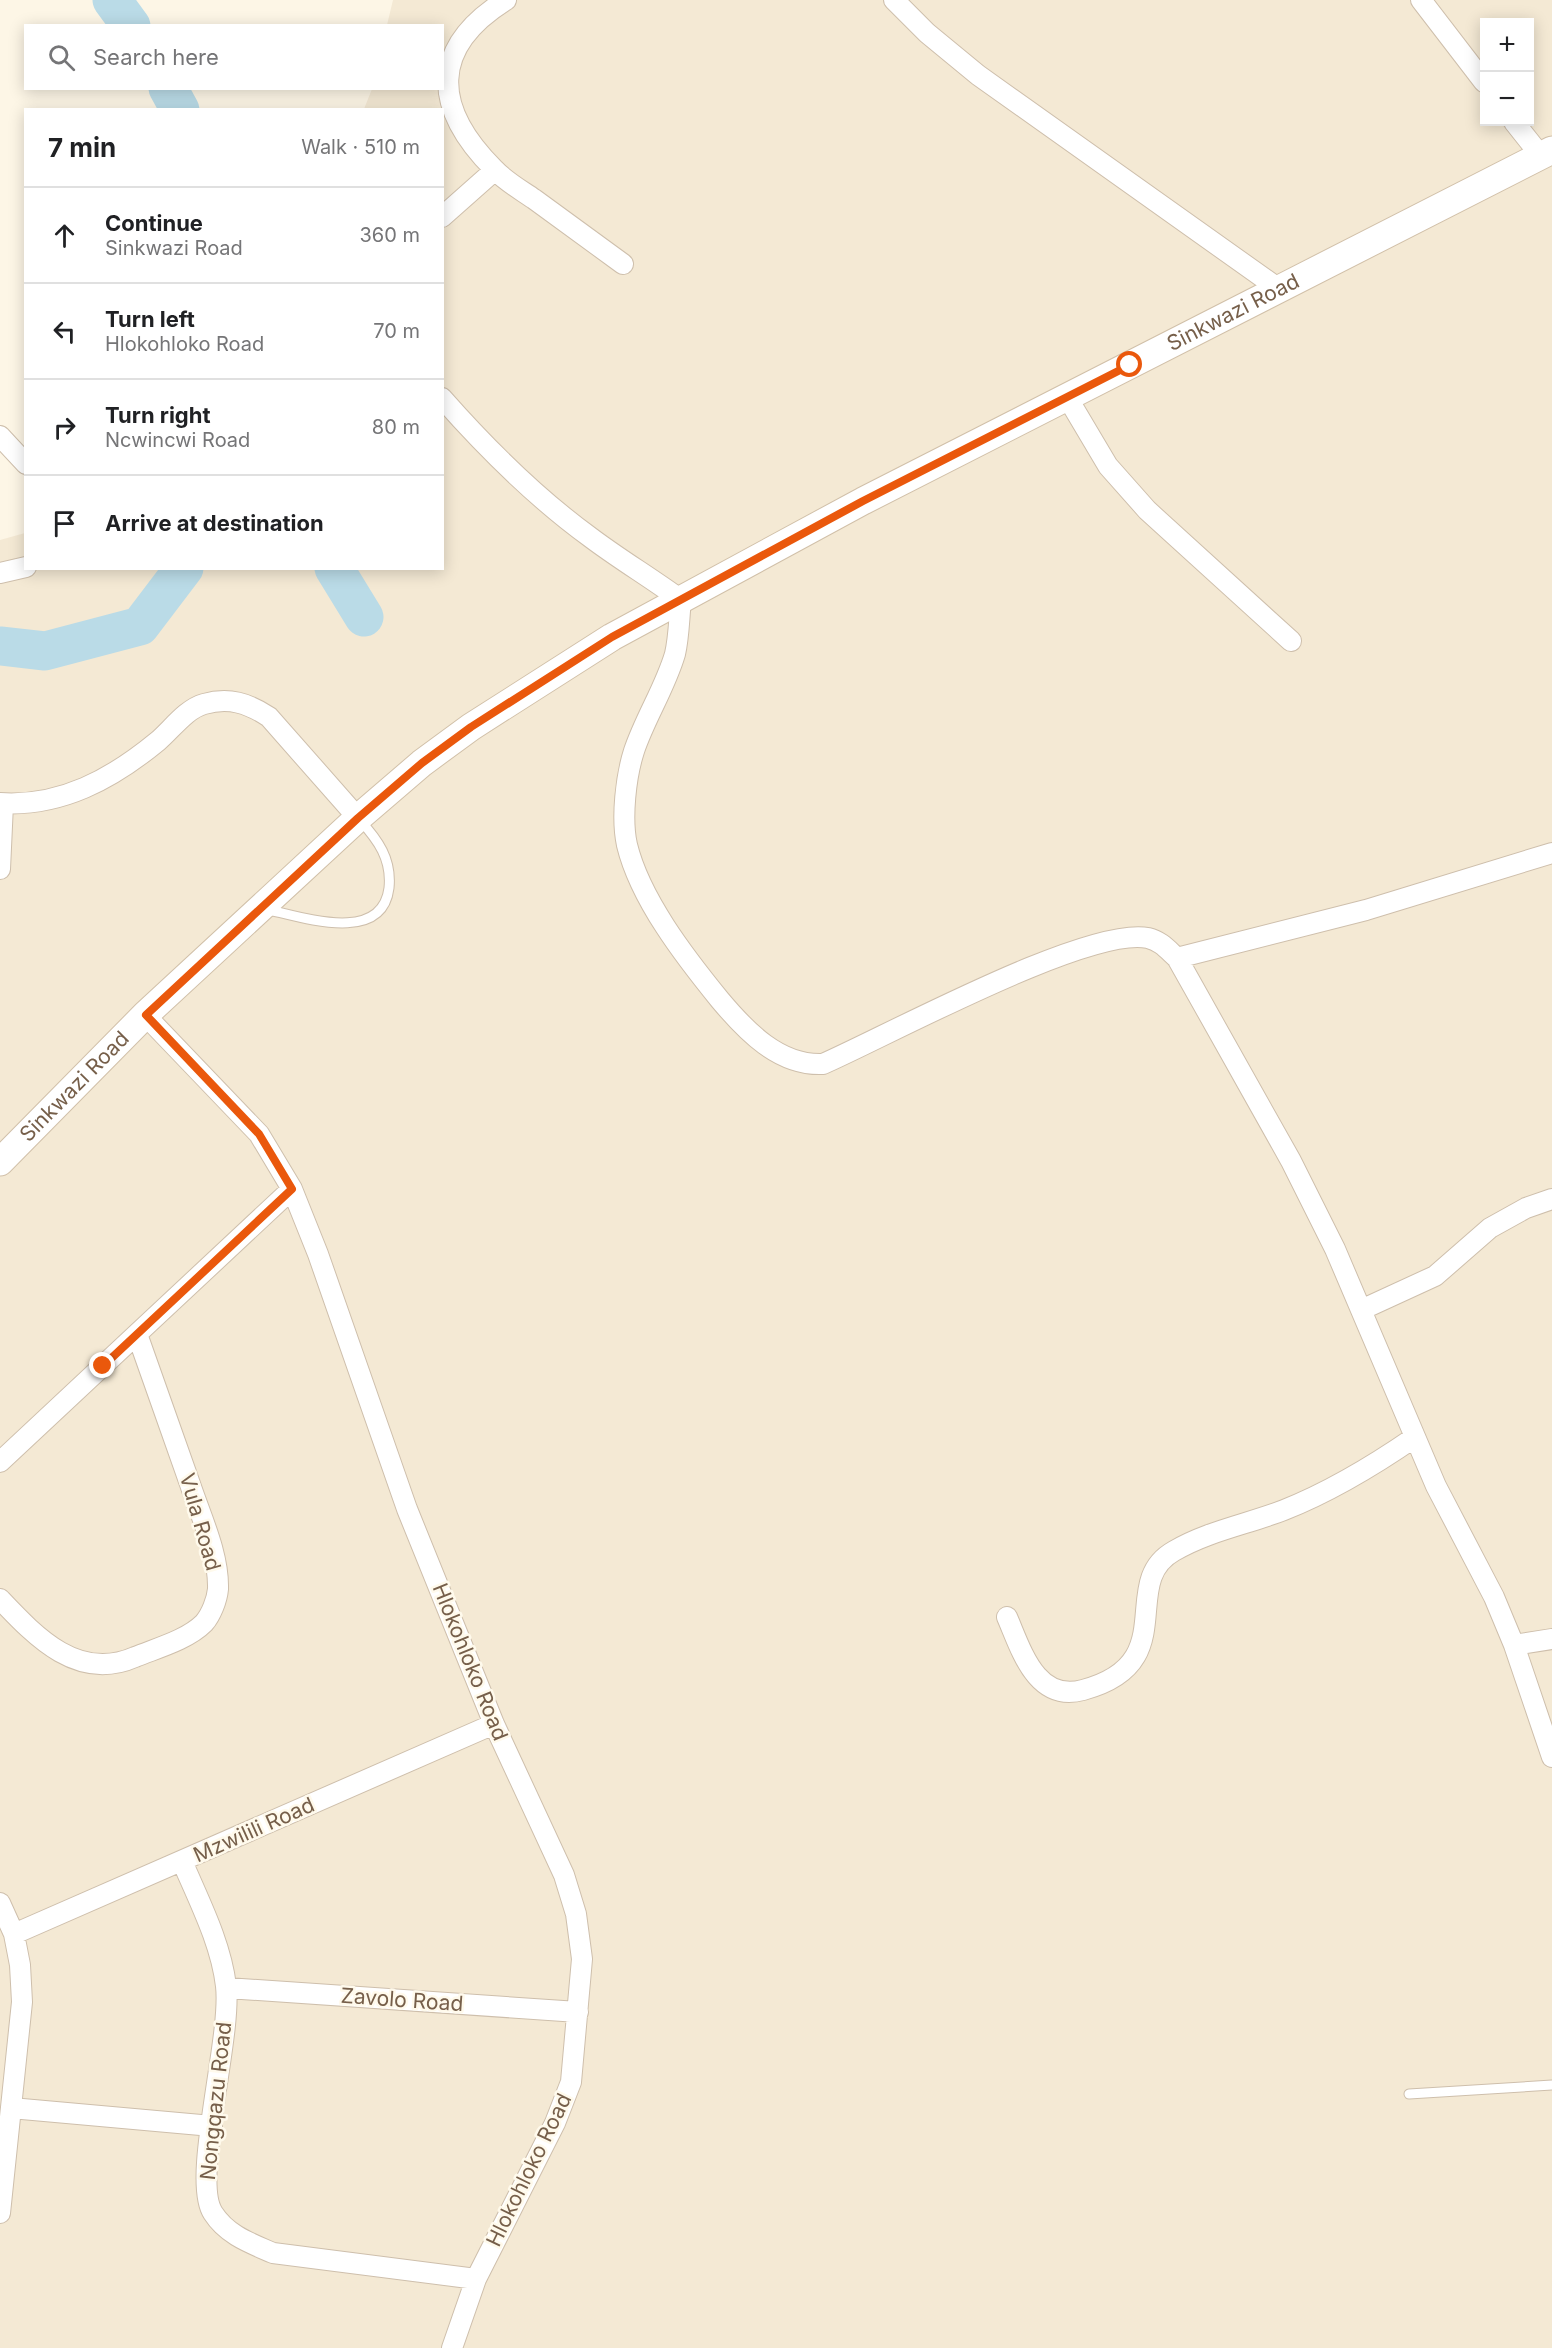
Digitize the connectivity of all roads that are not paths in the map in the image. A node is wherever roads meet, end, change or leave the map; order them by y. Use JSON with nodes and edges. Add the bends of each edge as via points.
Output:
{"nodes":[{"id":1,"x":506,"y":0,"type":"edge"},
{"id":2,"x":894,"y":0,"type":"edge"},
{"id":3,"x":1421,"y":0,"type":"edge"},
{"id":4,"x":1480,"y":76,"type":"edge"},
{"id":5,"x":1518,"y":126,"type":"edge"},
{"id":6,"x":1546,"y":153,"type":"edge"},
{"id":7,"x":495,"y":170,"type":"junction"},
{"id":8,"x":444,"y":215,"type":"edge"},
{"id":9,"x":624,"y":264,"type":"dead end"},
{"id":10,"x":1279,"y":289,"type":"junction"},
{"id":11,"x":1067,"y":397,"type":"junction"},
{"id":12,"x":444,"y":400,"type":"edge"},
{"id":13,"x":0,"y":436,"type":"edge"},
{"id":14,"x":24,"y":462,"type":"edge"},
{"id":15,"x":24,"y":567,"type":"edge"},
{"id":16,"x":0,"y":573,"type":"edge"},
{"id":17,"x":681,"y":600,"type":"junction"},
{"id":18,"x":1291,"y":641,"type":"dead end"},
{"id":19,"x":2,"y":803,"type":"edge"},
{"id":20,"x":358,"y":818,"type":"junction"},
{"id":21,"x":1552,"y":853,"type":"edge"},
{"id":22,"x":0,"y":869,"type":"edge"},
{"id":23,"x":263,"y":909,"type":"junction"},
{"id":24,"x":1178,"y":958,"type":"junction"},
{"id":25,"x":146,"y":1015,"type":"junction"},
{"id":26,"x":0,"y":1162,"type":"edge"},
{"id":27,"x":292,"y":1189,"type":"junction"},
{"id":28,"x":1552,"y":1199,"type":"edge"},
{"id":29,"x":1361,"y":1310,"type":"junction"},
{"id":30,"x":138,"y":1334,"type":"junction"},
{"id":31,"x":1415,"y":1437,"type":"junction"},
{"id":32,"x":0,"y":1462,"type":"edge"},
{"id":33,"x":0,"y":1599,"type":"edge"},
{"id":34,"x":1007,"y":1617,"type":"dead end"},
{"id":35,"x":1552,"y":1639,"type":"edge"},
{"id":36,"x":1514,"y":1645,"type":"junction"},
{"id":37,"x":494,"y":1724,"type":"junction"},
{"id":38,"x":1552,"y":1757,"type":"edge"},
{"id":39,"x":182,"y":1861,"type":"junction"},
{"id":40,"x":0,"y":1903,"type":"edge"},
{"id":41,"x":14,"y":1934,"type":"junction"},
{"id":42,"x":227,"y":1988,"type":"junction"},
{"id":43,"x":578,"y":2012,"type":"junction"},
{"id":44,"x":1552,"y":2085,"type":"edge"},
{"id":45,"x":1409,"y":2094,"type":"dead end"},
{"id":46,"x":7,"y":2112,"type":"edge"},
{"id":47,"x":212,"y":2126,"type":"junction"},
{"id":48,"x":0,"y":2213,"type":"edge"},
{"id":49,"x":476,"y":2279,"type":"junction"},
{"id":50,"x":452,"y":2348,"type":"edge"}],
"edges":[{"from":1,"to":7,"type":"street","via":[[463,35],[450,62],[447,86],[453,112],[469,141]]},
{"from":2,"to":10,"type":"street","via":[[978,75]]},
{"from":3,"to":4,"type":"street"},
{"from":5,"to":6,"type":"street"},
{"from":6,"to":10,"type":"street","name":"Sinkwazi Road"},
{"from":7,"to":8,"type":"street"},
{"from":7,"to":9,"type":"street"},
{"from":10,"to":11,"type":"street","name":"Sinkwazi Road"},
{"from":11,"to":17,"type":"street","name":"Sinkwazi Road"},
{"from":11,"to":18,"type":"street","via":[[1108,465],[1147,510]]},
{"from":12,"to":17,"type":"street","via":[[536,494]]},
{"from":13,"to":14,"type":"street"},
{"from":15,"to":16,"type":"street"},
{"from":17,"to":20,"type":"street","name":"Sinkwazi Road","via":[[612,637],[471,727]]},
{"from":17,"to":24,"type":"street","via":[[674,655],[634,750],[625,793],[627,844],[645,891],[687,961],[740,1024],[771,1049],[793,1062],[823,1064],[1010,977],[1110,940],[1160,941]]},
{"from":19,"to":20,"type":"street","via":[[43,802],[91,785],[126,766],[202,704],[238,701],[269,717]]},
{"from":19,"to":22,"type":"street"},
{"from":20,"to":23,"type":"street","name":"Sinkwazi Road"},
{"from":20,"to":23,"type":"lane","via":[[384,851],[390,874],[388,893],[372,919],[350,923],[321,921]]},
{"from":21,"to":24,"type":"street","via":[[1366,910]]},
{"from":23,"to":25,"type":"street","name":"Sinkwazi Road"},
{"from":24,"to":29,"type":"street","via":[[1291,1161]]},
{"from":25,"to":26,"type":"street","name":"Sinkwazi Road"},
{"from":25,"to":27,"type":"street","name":"Hlokohloko Road","via":[[259,1134]]},
{"from":27,"to":30,"type":"street"},
{"from":27,"to":37,"type":"street","name":"Hlokohloko Road","via":[[407,1509]]},
{"from":28,"to":29,"type":"street","via":[[1490,1228],[1435,1276]]},
{"from":29,"to":31,"type":"street"},
{"from":30,"to":32,"type":"street"},
{"from":30,"to":33,"type":"street","name":"Vula Road","via":[[211,1545],[218,1591],[213,1608],[204,1622],[186,1635],[128,1660],[88,1664],[50,1648]]},
{"from":31,"to":34,"type":"street","via":[[1343,1483],[1284,1510],[1197,1538],[1171,1552],[1157,1566],[1149,1586],[1135,1660],[1103,1685],[1076,1692],[1042,1684],[1028,1664]]},
{"from":31,"to":36,"type":"street"},
{"from":35,"to":36,"type":"street"},
{"from":36,"to":38,"type":"street"},
{"from":37,"to":39,"type":"street","name":"Mzwilili Road"},
{"from":37,"to":43,"type":"street","name":"Hlokohloko Road","via":[[564,1875],[576,1914],[582,1959]]},
{"from":39,"to":41,"type":"street","name":"Mzwilili Road"},
{"from":39,"to":42,"type":"street","name":"Nongqazu Road","via":[[219,1951]]},
{"from":40,"to":41,"type":"street"},
{"from":41,"to":46,"type":"street","via":[[22,2002]]},
{"from":42,"to":43,"type":"street","name":"Zavolo Road"},
{"from":42,"to":47,"type":"street","name":"Nongqazu Road","via":[[223,2053]]},
{"from":43,"to":49,"type":"street","name":"Hlokohloko Road","via":[[575,2056],[565,2100]]},
{"from":44,"to":45,"type":"lane"},
{"from":46,"to":47,"type":"street"},
{"from":46,"to":48,"type":"street"},
{"from":47,"to":49,"type":"street","name":"Nongqazu Road","via":[[206,2160],[209,2206],[226,2229],[244,2241],[273,2253]]},
{"from":49,"to":50,"type":"street","name":"Hlokohloko Road"}]}
